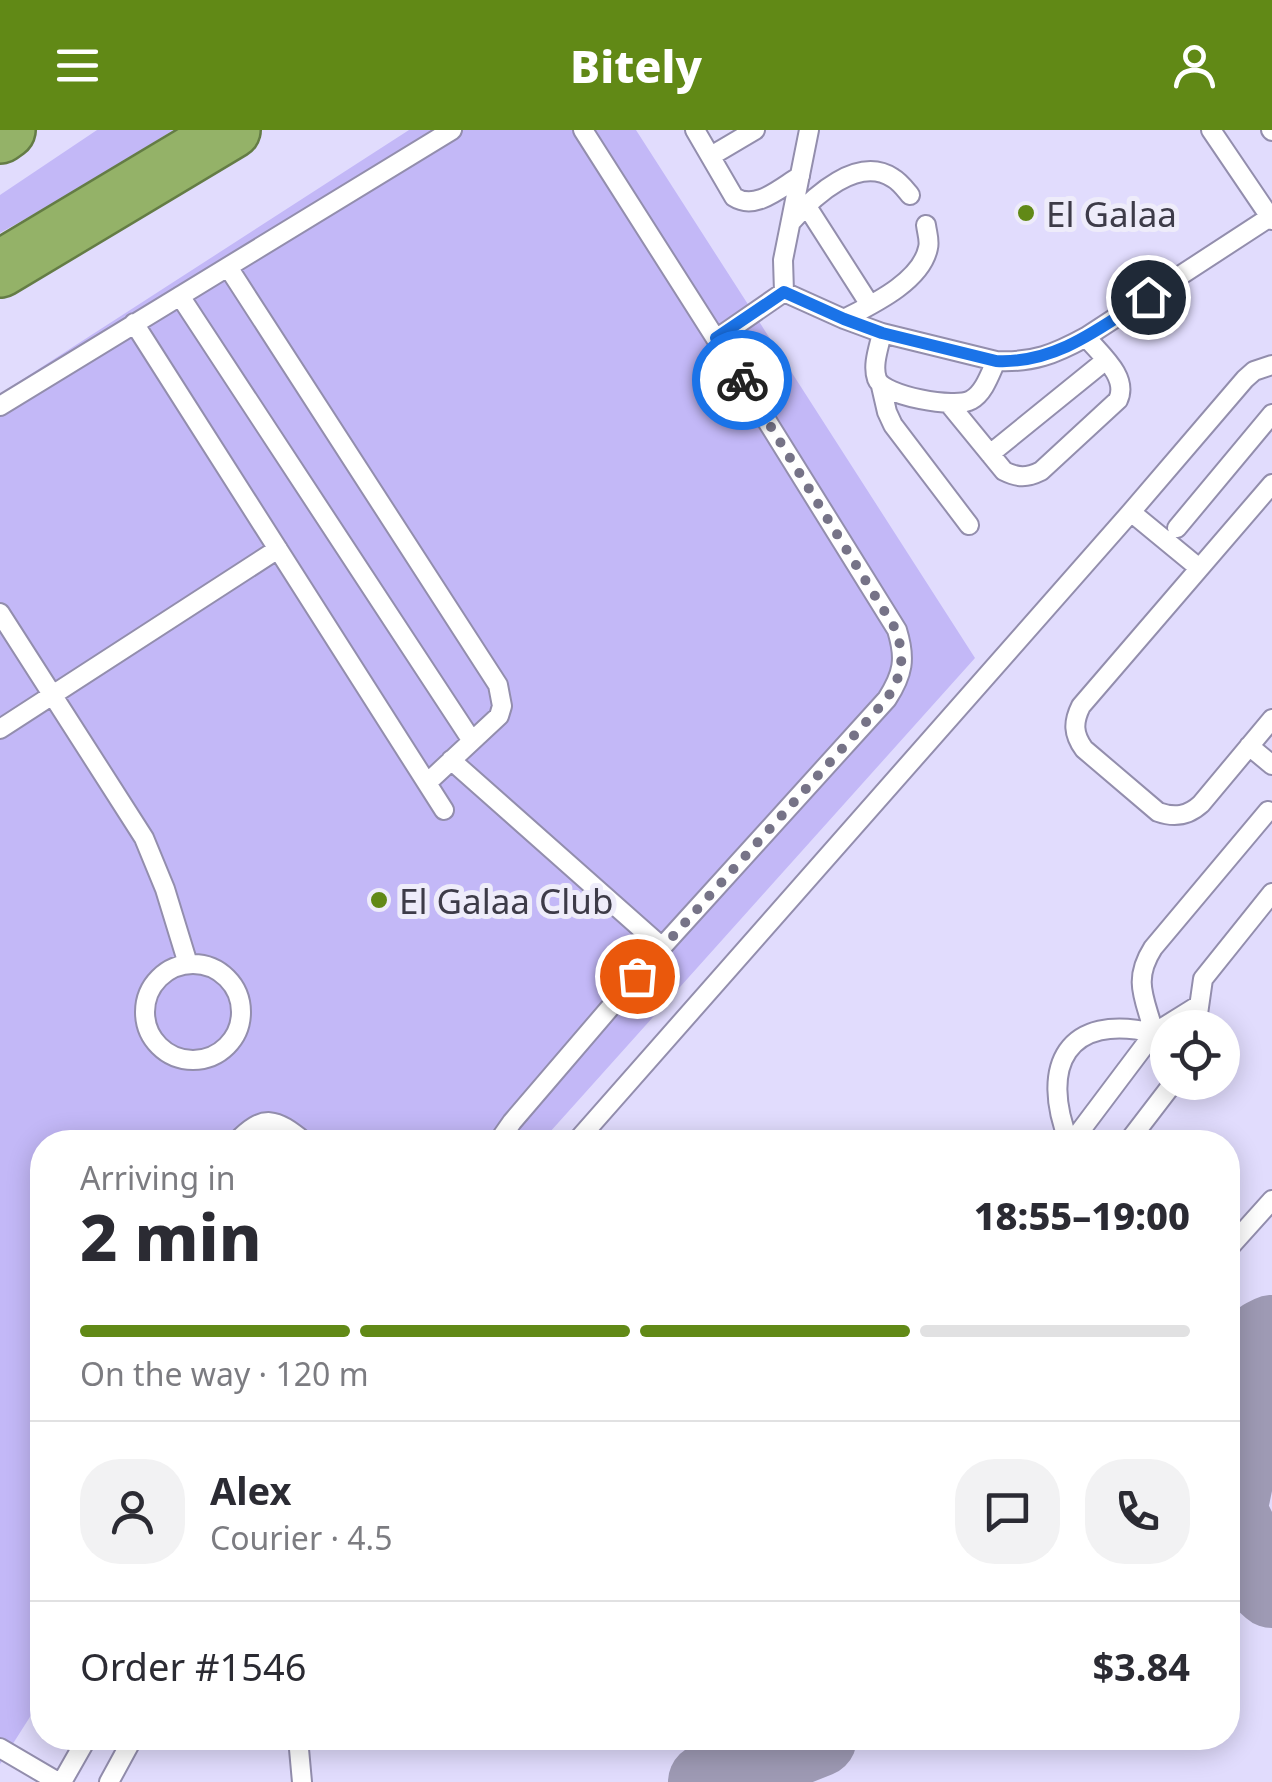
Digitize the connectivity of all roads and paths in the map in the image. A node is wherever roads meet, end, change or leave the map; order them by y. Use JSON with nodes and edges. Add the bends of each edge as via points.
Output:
{"nodes":[{"id":1,"x":7,"y":130,"type":"edge"},
{"id":2,"x":232,"y":130,"type":"edge"},
{"id":3,"x":452,"y":130,"type":"edge"},
{"id":4,"x":584,"y":130,"type":"edge"},
{"id":5,"x":695,"y":130,"type":"edge"},
{"id":6,"x":755,"y":130,"type":"edge"},
{"id":7,"x":809,"y":130,"type":"edge"},
{"id":8,"x":1211,"y":130,"type":"edge"},
{"id":9,"x":0,"y":135,"type":"edge"},
{"id":10,"x":711,"y":156,"type":"junction"},
{"id":11,"x":800,"y":176,"type":"junction"},
{"id":12,"x":910,"y":195,"type":"dead end"},
{"id":13,"x":806,"y":205,"type":"junction"},
{"id":14,"x":104,"y":207,"type":"junction"},
{"id":15,"x":1271,"y":219,"type":"edge"},
{"id":16,"x":790,"y":223,"type":"junction"},
{"id":17,"x":926,"y":224,"type":"dead end"},
{"id":18,"x":228,"y":266,"type":"junction"},
{"id":19,"x":0,"y":269,"type":"edge"},
{"id":20,"x":784,"y":292,"type":"junction"},
{"id":21,"x":180,"y":296,"type":"junction"},
{"id":22,"x":870,"y":305,"type":"junction"},
{"id":23,"x":0,"y":306,"type":"edge"},
{"id":24,"x":844,"y":319,"type":"junction"},
{"id":25,"x":134,"y":323,"type":"junction"},
{"id":26,"x":882,"y":333,"type":"junction"},
{"id":27,"x":1086,"y":337,"type":"junction"},
{"id":28,"x":716,"y":338,"type":"junction"},
{"id":29,"x":1106,"y":360,"type":"junction"},
{"id":30,"x":996,"y":361,"type":"junction"},
{"id":31,"x":1272,"y":365,"type":"edge"},
{"id":32,"x":881,"y":386,"type":"junction"},
{"id":33,"x":950,"y":405,"type":"junction"},
{"id":34,"x":0,"y":406,"type":"edge"},
{"id":35,"x":1272,"y":414,"type":"edge"},
{"id":36,"x":990,"y":454,"type":"junction"},
{"id":37,"x":1272,"y":484,"type":"edge"},
{"id":38,"x":1131,"y":512,"type":"junction"},
{"id":39,"x":969,"y":526,"type":"dead end"},
{"id":40,"x":1177,"y":528,"type":"dead end"},
{"id":41,"x":278,"y":549,"type":"junction"},
{"id":42,"x":1198,"y":568,"type":"junction"},
{"id":43,"x":0,"y":613,"type":"edge"},
{"id":44,"x":52,"y":695,"type":"junction"},
{"id":45,"x":1272,"y":720,"type":"edge"},
{"id":46,"x":0,"y":728,"type":"edge"},
{"id":47,"x":472,"y":742,"type":"junction"},
{"id":48,"x":1250,"y":746,"type":"junction"},
{"id":49,"x":452,"y":760,"type":"junction"},
{"id":50,"x":1272,"y":765,"type":"edge"},
{"id":51,"x":427,"y":784,"type":"junction"},
{"id":52,"x":444,"y":810,"type":"dead end"},
{"id":53,"x":1268,"y":811,"type":"dead end"},
{"id":54,"x":1272,"y":893,"type":"edge"},
{"id":55,"x":662,"y":947,"type":"junction"},
{"id":56,"x":188,"y":964,"type":"junction"},
{"id":57,"x":1198,"y":1005,"type":"junction"},
{"id":58,"x":1190,"y":1010,"type":"edge"},
{"id":59,"x":1198,"y":1010,"type":"edge"},
{"id":60,"x":1150,"y":1019,"type":"edge"},
{"id":61,"x":1150,"y":1032,"type":"edge"},
{"id":62,"x":1150,"y":1038,"type":"edge"},
{"id":63,"x":1160,"y":1100,"type":"edge"},
{"id":64,"x":248,"y":1130,"type":"edge"},
{"id":65,"x":290,"y":1130,"type":"edge"},
{"id":66,"x":506,"y":1130,"type":"edge"},
{"id":67,"x":587,"y":1130,"type":"edge"},
{"id":68,"x":1066,"y":1130,"type":"edge"},
{"id":69,"x":1079,"y":1130,"type":"edge"},
{"id":70,"x":1137,"y":1130,"type":"edge"},
{"id":71,"x":1272,"y":1200,"type":"edge"},
{"id":72,"x":1240,"y":1236,"type":"edge"},
{"id":73,"x":0,"y":1748,"type":"edge"},
{"id":74,"x":80,"y":1750,"type":"edge"},
{"id":75,"x":126,"y":1750,"type":"edge"},
{"id":76,"x":299,"y":1750,"type":"edge"},
{"id":77,"x":60,"y":1782,"type":"edge"},
{"id":78,"x":109,"y":1782,"type":"edge"},
{"id":79,"x":302,"y":1782,"type":"edge"}],
"edges":[{"from":1,"to":9,"type":"highway"},
{"from":2,"to":14,"type":"highway"},
{"from":3,"to":18,"type":"lane"},
{"from":4,"to":28,"type":"lane"},
{"from":5,"to":10,"type":"lane"},
{"from":6,"to":10,"type":"lane"},
{"from":7,"to":11,"type":"lane"},
{"from":8,"to":15,"type":"lane"},
{"from":10,"to":11,"type":"lane","via":[[741,202],[758,202]]},
{"from":11,"to":16,"type":"lane"},
{"from":12,"to":13,"type":"lane","via":[[895,179],[865,171]]},
{"from":13,"to":16,"type":"lane"},
{"from":13,"to":22,"type":"lane"},
{"from":14,"to":19,"type":"highway"},
{"from":14,"to":23,"type":"highway","via":[[42,274]]},
{"from":15,"to":27,"type":"lane"},
{"from":16,"to":20,"type":"lane"},
{"from":17,"to":22,"type":"lane","via":[[925,259],[895,291]]},
{"from":18,"to":21,"type":"lane"},
{"from":18,"to":47,"type":"lane","via":[[498,685],[499,716]]},
{"from":20,"to":24,"type":"lane"},
{"from":20,"to":28,"type":"lane"},
{"from":21,"to":25,"type":"lane"},
{"from":21,"to":47,"type":"lane"},
{"from":22,"to":24,"type":"lane"},
{"from":24,"to":26,"type":"lane"},
{"from":25,"to":34,"type":"lane"},
{"from":25,"to":41,"type":"lane"},
{"from":26,"to":30,"type":"lane"},
{"from":26,"to":32,"type":"lane","via":[[875,365]]},
{"from":27,"to":29,"type":"lane"},
{"from":27,"to":30,"type":"lane","via":[[1055,354]]},
{"from":28,"to":55,"type":"lane","via":[[896,630],[902,666],[886,700]]},
{"from":29,"to":36,"type":"lane"},
{"from":29,"to":36,"type":"lane","via":[[1121,382],[1118,400],[1041,471],[1016,477]]},
{"from":30,"to":33,"type":"lane","via":[[981,392]]},
{"from":31,"to":38,"type":"lane","via":[[1245,379]]},
{"from":32,"to":33,"type":"lane"},
{"from":32,"to":39,"type":"lane","via":[[893,425]]},
{"from":33,"to":36,"type":"lane"},
{"from":35,"to":40,"type":"lane"},
{"from":37,"to":42,"type":"lane"},
{"from":38,"to":42,"type":"lane"},
{"from":38,"to":67,"type":"lane"},
{"from":41,"to":44,"type":"lane"},
{"from":41,"to":51,"type":"lane"},
{"from":42,"to":48,"type":"lane","via":[[1080,706],[1077,740],[1169,816],[1192,812]]},
{"from":43,"to":44,"type":"lane"},
{"from":44,"to":46,"type":"lane"},
{"from":44,"to":56,"type":"lane","via":[[144,838]]},
{"from":45,"to":48,"type":"lane"},
{"from":47,"to":49,"type":"lane"},
{"from":48,"to":50,"type":"lane"},
{"from":49,"to":51,"type":"lane"},
{"from":49,"to":55,"type":"lane"},
{"from":51,"to":52,"type":"lane"},
{"from":53,"to":60,"type":"lane","via":[[1146,960],[1141,986]]},
{"from":54,"to":57,"type":"lane","via":[[1203,978]]},
{"from":55,"to":66,"type":"lane"},
{"from":56,"to":56,"type":"lane","via":[[211,967],[230,981],[241,1002],[240,1025],[229,1045],[210,1058],[186,1061],[164,1052],[144,1012],[150,989],[166,972]]},
{"from":57,"to":58,"type":"lane"},
{"from":57,"to":59,"type":"lane"},
{"from":61,"to":68,"type":"lane","via":[[1117,1028],[1080,1038],[1066,1051],[1058,1069]]},
{"from":62,"to":69,"type":"lane"},
{"from":63,"to":70,"type":"lane"},
{"from":64,"to":65,"type":"lane","via":[[274,1122]]},
{"from":71,"to":72,"type":"lane"},
{"from":73,"to":77,"type":"lane"},
{"from":74,"to":77,"type":"lane"},
{"from":75,"to":78,"type":"lane"},
{"from":76,"to":79,"type":"lane"}]}
